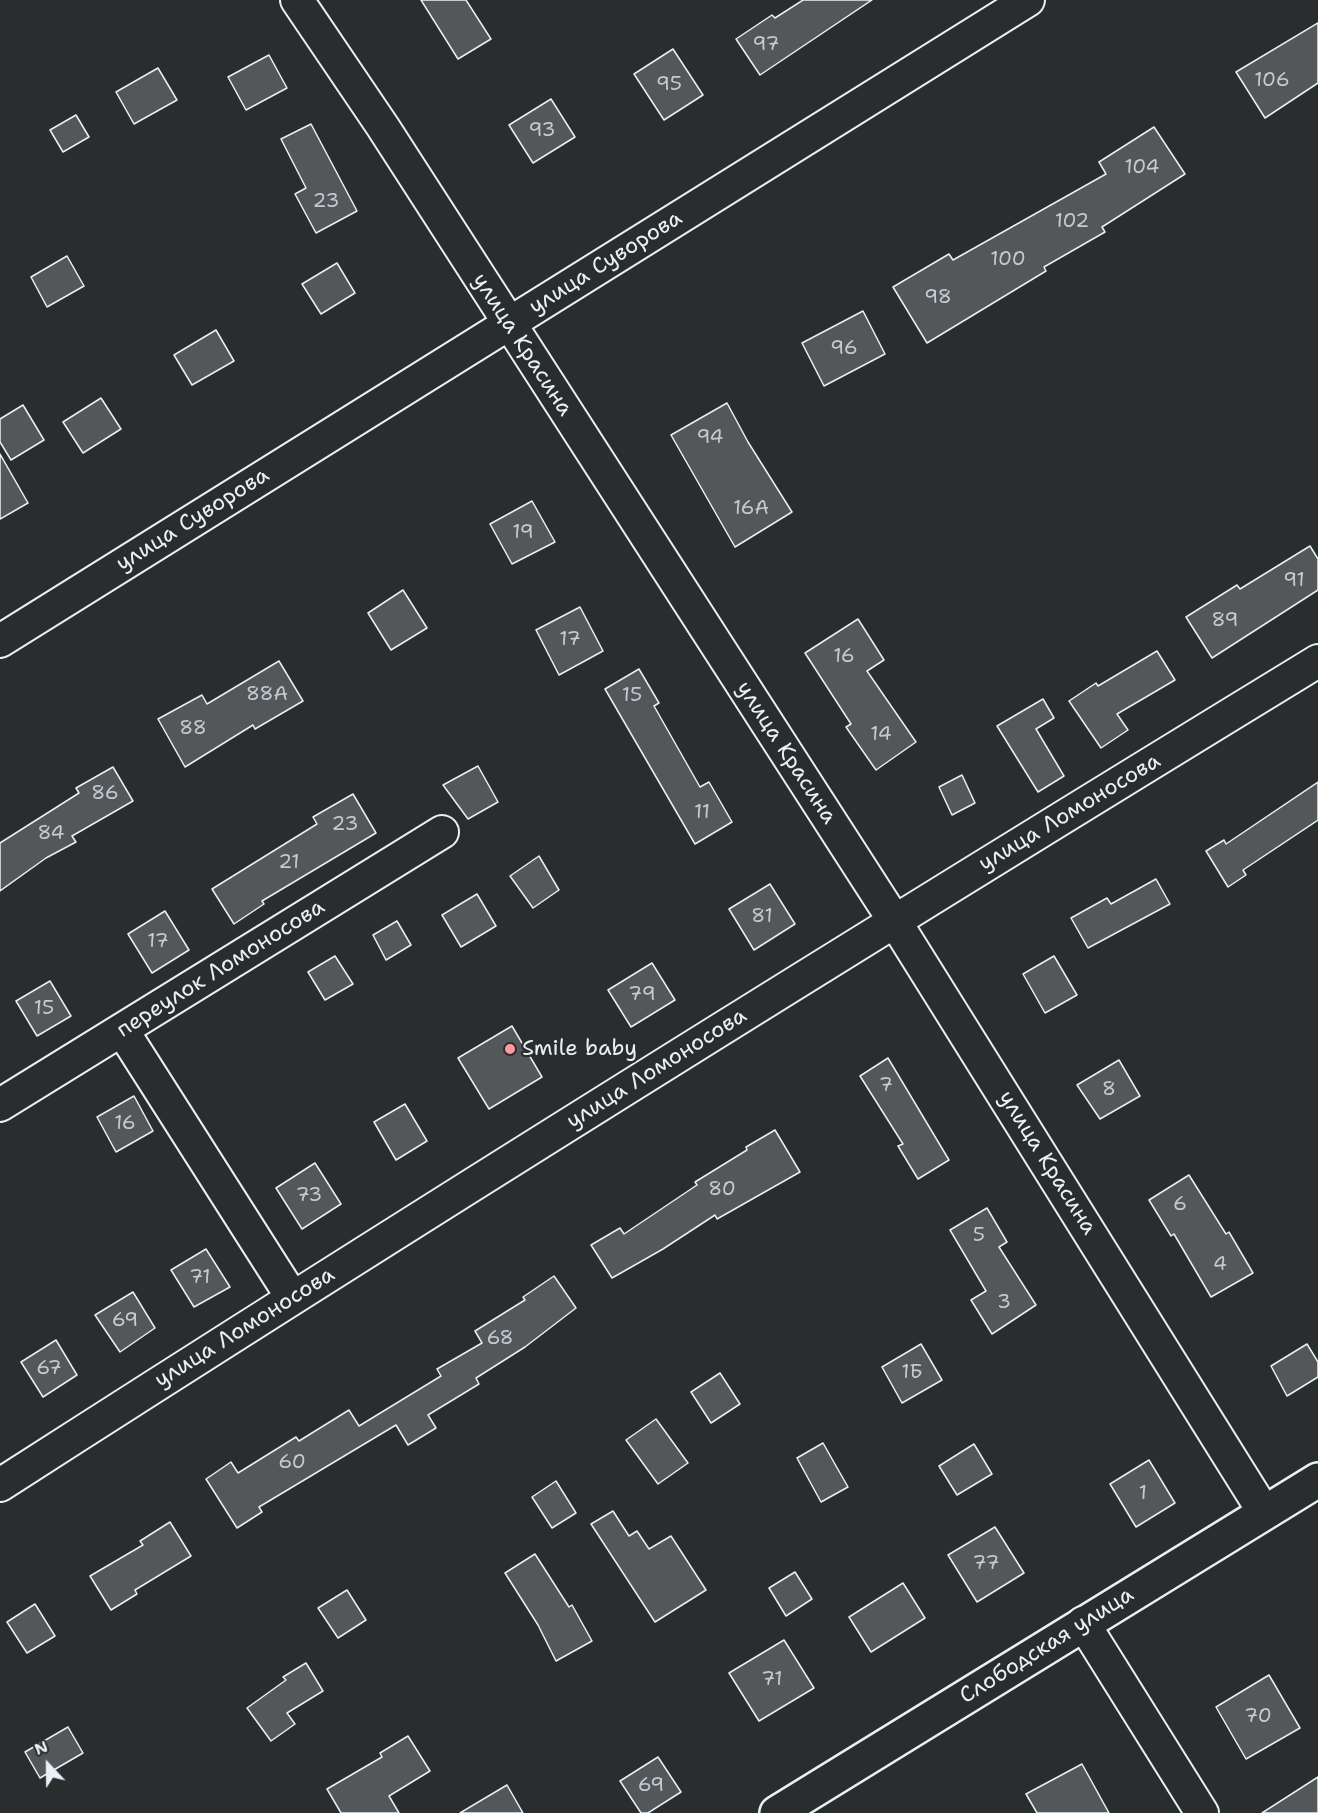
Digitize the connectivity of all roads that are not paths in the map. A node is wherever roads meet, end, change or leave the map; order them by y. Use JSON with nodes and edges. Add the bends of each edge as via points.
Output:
{"nodes":[{"id":1,"x":297,"y":0,"type":"edge"},
{"id":2,"x":1028,"y":0,"type":"edge"},
{"id":3,"x":508,"y":323,"type":"junction"},
{"id":4,"x":0,"y":641,"type":"edge"},
{"id":5,"x":1318,"y":661,"type":"edge"},
{"id":6,"x":442,"y":832,"type":"dead end"},
{"id":7,"x":894,"y":920,"type":"junction"},
{"id":8,"x":122,"y":1030,"type":"junction"},
{"id":9,"x":0,"y":1105,"type":"edge"},
{"id":10,"x":292,"y":1297,"type":"junction"},
{"id":11,"x":1318,"y":1480,"type":"edge"},
{"id":12,"x":0,"y":1485,"type":"edge"},
{"id":13,"x":1264,"y":1512,"type":"junction"},
{"id":14,"x":1083,"y":1623,"type":"junction"},
{"id":15,"x":777,"y":1813,"type":"edge"},
{"id":16,"x":1202,"y":1813,"type":"edge"}],
"edges":[{"from":1,"to":3,"type":"street","name":"улица Красина"},
{"from":2,"to":3,"type":"street","name":"улица Суворова"},
{"from":3,"to":4,"type":"street","name":"улица Суворова"},
{"from":3,"to":7,"type":"street","name":"улица Красина"},
{"from":5,"to":7,"type":"street","name":"улица Ломоносова"},
{"from":6,"to":8,"type":"street","name":"переулок Ломоносова"},
{"from":7,"to":10,"type":"street","name":"улица Ломоносова"},
{"from":7,"to":13,"type":"street","name":"улица Красина"},
{"from":8,"to":9,"type":"street","name":"переулок Ломоносова"},
{"from":8,"to":10,"type":"street"},
{"from":10,"to":12,"type":"street","name":"улица Ломоносова"},
{"from":11,"to":13,"type":"street","name":"Слободская улица"},
{"from":13,"to":14,"type":"street","name":"Слободская улица"},
{"from":14,"to":15,"type":"street","name":"Слободская улица"},
{"from":14,"to":16,"type":"street"}]}
